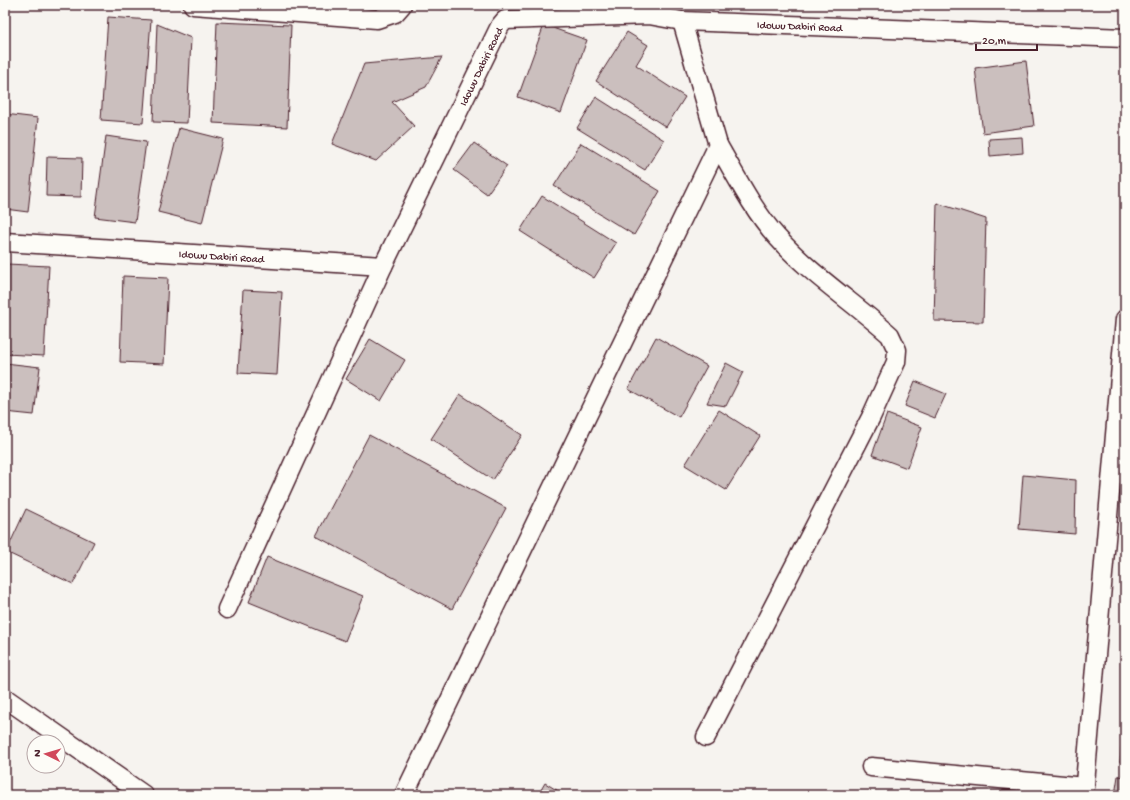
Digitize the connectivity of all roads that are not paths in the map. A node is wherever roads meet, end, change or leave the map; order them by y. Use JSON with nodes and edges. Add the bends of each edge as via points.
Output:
{"nodes":[{"id":1,"x":193,"y":5,"type":"edge"},
{"id":2,"x":402,"y":5,"type":"edge"},
{"id":3,"x":649,"y":10,"type":"edge"},
{"id":4,"x":682,"y":21,"type":"junction"},
{"id":5,"x":1125,"y":38,"type":"edge"},
{"id":6,"x":718,"y":145,"type":"junction"},
{"id":7,"x":5,"y":242,"type":"edge"},
{"id":8,"x":384,"y":266,"type":"junction"},
{"id":9,"x":1125,"y":319,"type":"edge"},
{"id":10,"x":227,"y":609,"type":"dead end"},
{"id":11,"x":5,"y":698,"type":"edge"},
{"id":12,"x":706,"y":737,"type":"dead end"},
{"id":13,"x":871,"y":767,"type":"dead end"},
{"id":14,"x":1085,"y":791,"type":"edge"},
{"id":15,"x":144,"y":795,"type":"edge"},
{"id":16,"x":404,"y":795,"type":"edge"}],
"edges":[{"from":1,"to":2,"type":"street","via":[[377,19],[395,13]]},
{"from":3,"to":4,"type":"street","name":"Idowu Dabiri Road"},
{"from":3,"to":8,"type":"street","name":"Idowu Dabiri Road","via":[[505,20]]},
{"from":4,"to":5,"type":"street","name":"Idowu Dabiri Road"},
{"from":4,"to":6,"type":"street"},
{"from":6,"to":12,"type":"street","via":[[753,206],[777,237],[802,262],[890,335],[896,350],[896,362],[871,417]]},
{"from":6,"to":16,"type":"street"},
{"from":7,"to":8,"type":"street","name":"Idowu Dabiri Road"},
{"from":8,"to":10,"type":"street"},
{"from":9,"to":14,"type":"street"},
{"from":11,"to":15,"type":"street"},
{"from":13,"to":14,"type":"street"}]}
